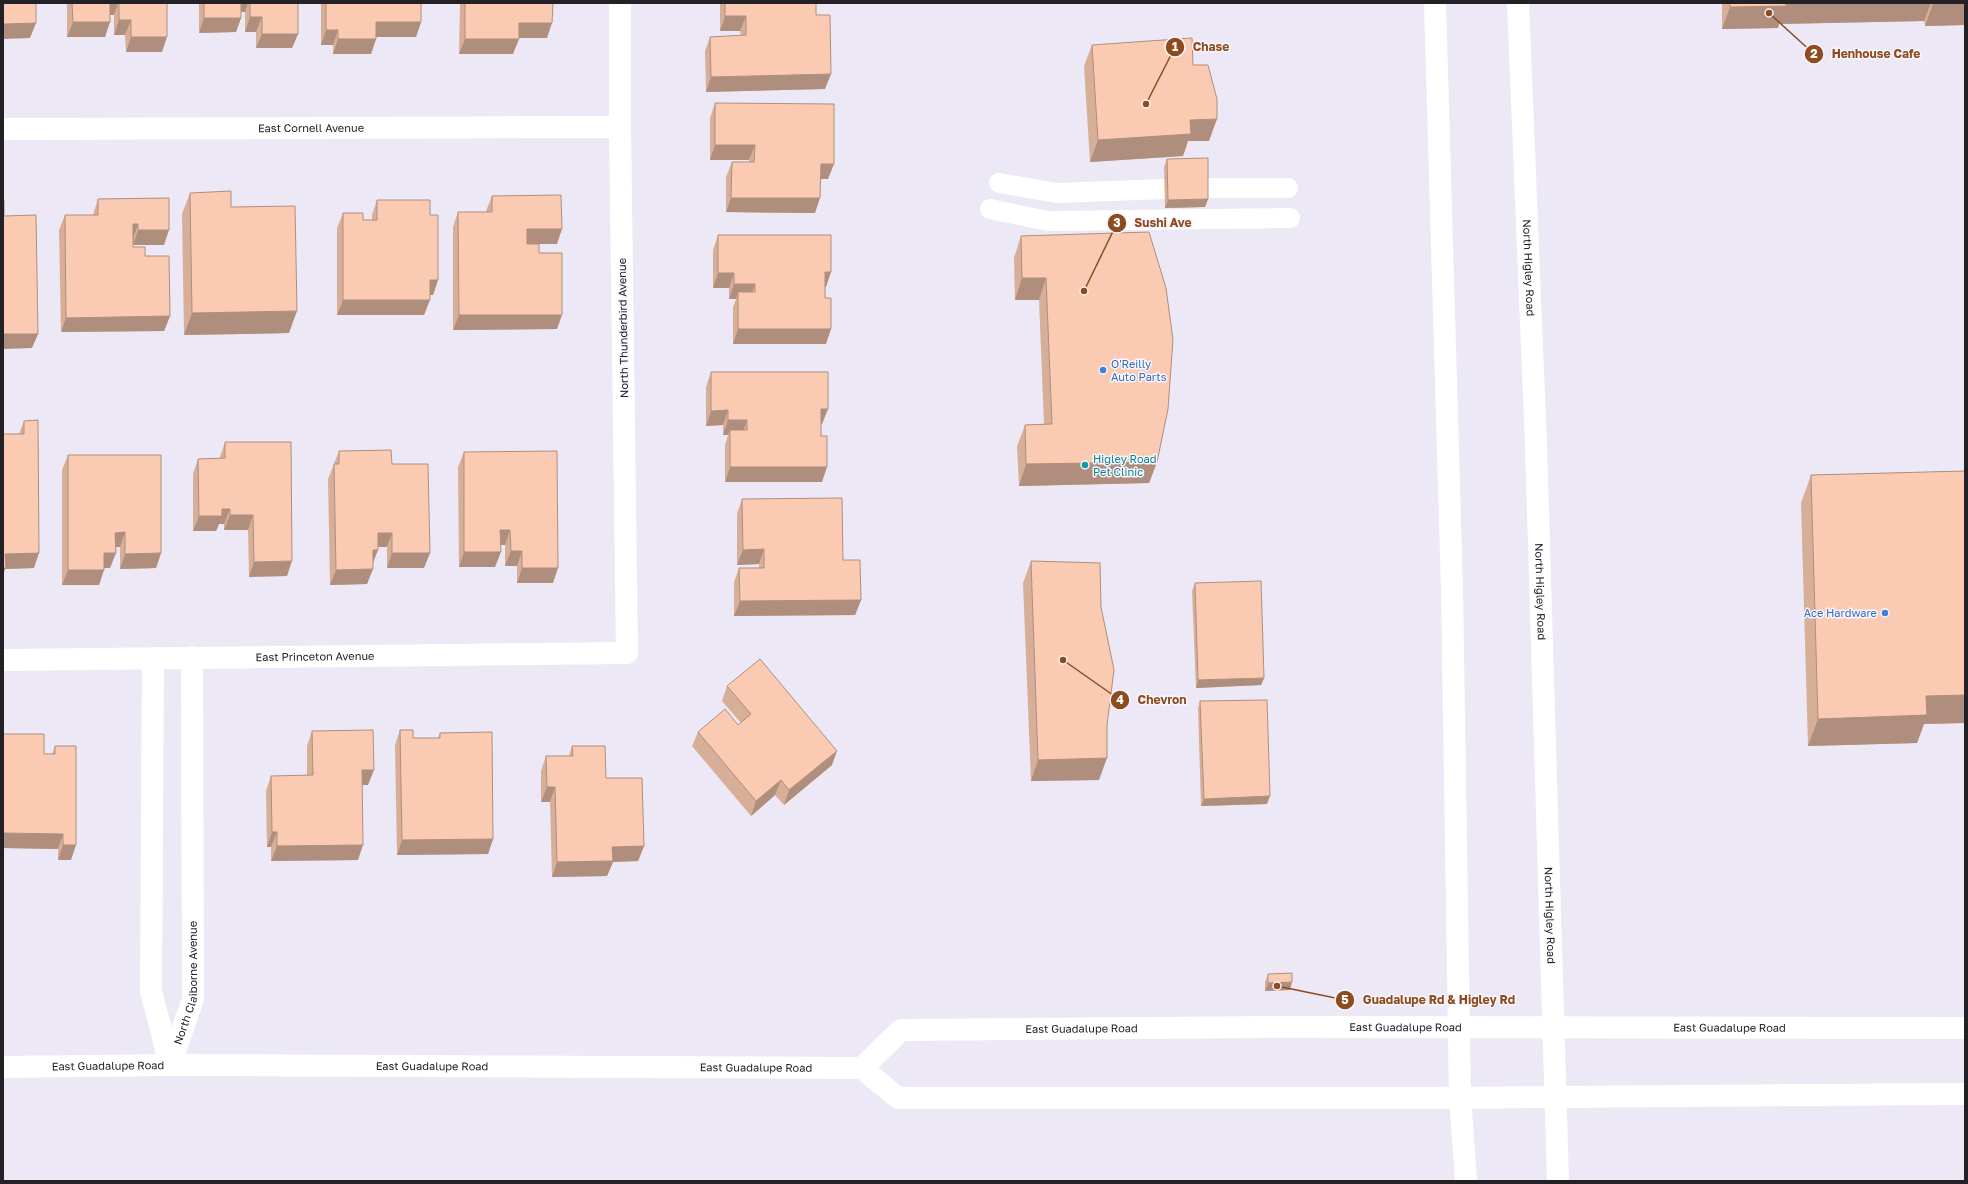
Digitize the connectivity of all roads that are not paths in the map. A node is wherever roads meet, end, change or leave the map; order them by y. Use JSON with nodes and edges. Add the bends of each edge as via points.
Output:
{"nodes":[{"id":1,"x":620,"y":3,"type":"edge"},
{"id":2,"x":1435,"y":3,"type":"edge"},
{"id":3,"x":1518,"y":3,"type":"edge"},
{"id":4,"x":620,"y":128,"type":"junction"},
{"id":5,"x":3,"y":129,"type":"edge"},
{"id":6,"x":999,"y":183,"type":"dead end"},
{"id":7,"x":1206,"y":188,"type":"edge"},
{"id":8,"x":1288,"y":188,"type":"dead end"},
{"id":9,"x":1165,"y":189,"type":"dead end"},
{"id":10,"x":990,"y":209,"type":"dead end"},
{"id":11,"x":1290,"y":218,"type":"dead end"},
{"id":12,"x":627,"y":653,"type":"joint"},
{"id":13,"x":192,"y":657,"type":"junction"},
{"id":14,"x":153,"y":658,"type":"junction"},
{"id":15,"x":3,"y":660,"type":"edge"},
{"id":16,"x":1459,"y":1027,"type":"junction"},
{"id":17,"x":1553,"y":1027,"type":"junction"},
{"id":18,"x":1965,"y":1028,"type":"edge"},
{"id":19,"x":170,"y":1065,"type":"junction"},
{"id":20,"x":3,"y":1067,"type":"edge"},
{"id":21,"x":862,"y":1068,"type":"junction"},
{"id":22,"x":1965,"y":1094,"type":"edge"},
{"id":23,"x":1555,"y":1096,"type":"junction"},
{"id":24,"x":1460,"y":1098,"type":"junction"},
{"id":25,"x":1466,"y":1181,"type":"edge"},
{"id":26,"x":1558,"y":1181,"type":"edge"}],
"edges":[{"from":1,"to":4,"type":"main road","name":"North Thunderbird Avenue"},
{"from":2,"to":16,"type":"main road","via":[[1452,590]]},
{"from":3,"to":17,"type":"main road","name":"North Higley Road","via":[[1536,452]]},
{"from":4,"to":5,"type":"main road","name":"East Cornell Avenue"},
{"from":4,"to":12,"type":"main road","name":"North Thunderbird Avenue"},
{"from":6,"to":9,"type":"lane","via":[[1057,193]]},
{"from":7,"to":8,"type":"lane"},
{"from":10,"to":11,"type":"lane","via":[[1048,221]]},
{"from":12,"to":13,"type":"main road","name":"East Princeton Avenue"},
{"from":13,"to":14,"type":"main road","name":"East Princeton Avenue"},
{"from":13,"to":19,"type":"main road","name":"North Claiborne Avenue","via":[[193,999]]},
{"from":14,"to":15,"type":"main road","name":"East Princeton Avenue"},
{"from":14,"to":19,"type":"main road","name":"North Claiborne Avenue","via":[[151,991]]},
{"from":16,"to":17,"type":"main road","name":"East Guadalupe Road"},
{"from":16,"to":21,"type":"main road","name":"East Guadalupe Road","via":[[901,1030]]},
{"from":16,"to":24,"type":"main road"},
{"from":17,"to":18,"type":"main road","name":"East Guadalupe Road"},
{"from":17,"to":23,"type":"main road","name":"North Higley Road"},
{"from":19,"to":20,"type":"main road","name":"East Guadalupe Road"},
{"from":19,"to":21,"type":"main road","name":"East Guadalupe Road"},
{"from":21,"to":24,"type":"main road","via":[[898,1098]]},
{"from":22,"to":23,"type":"main road"},
{"from":23,"to":24,"type":"main road"},
{"from":23,"to":26,"type":"main road","name":"North Higley Road"},
{"from":24,"to":25,"type":"main road"}]}
